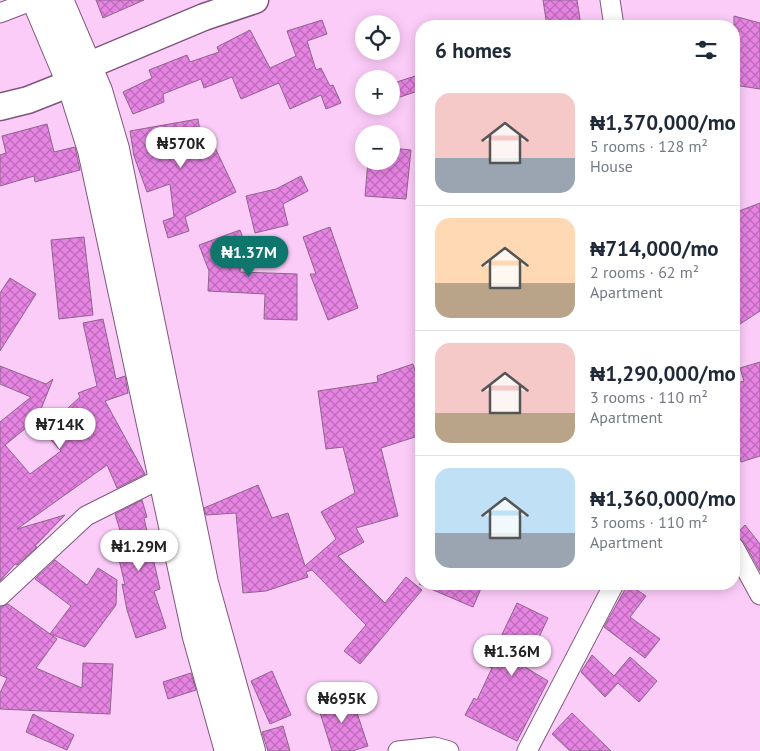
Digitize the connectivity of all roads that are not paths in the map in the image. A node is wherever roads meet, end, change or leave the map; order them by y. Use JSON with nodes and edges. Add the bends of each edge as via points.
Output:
{"nodes":[{"id":1,"x":35,"y":0,"type":"edge"},
{"id":2,"x":59,"y":0,"type":"edge"},
{"id":3,"x":255,"y":0,"type":"edge"},
{"id":4,"x":610,"y":0,"type":"edge"},
{"id":5,"x":0,"y":12,"type":"edge"},
{"id":6,"x":613,"y":20,"type":"edge"},
{"id":7,"x":79,"y":74,"type":"junction"},
{"id":8,"x":3,"y":110,"type":"edge"},
{"id":9,"x":162,"y":478,"type":"junction"},
{"id":10,"x":740,"y":558,"type":"edge"},
{"id":11,"x":611,"y":590,"type":"edge"},
{"id":12,"x":760,"y":595,"type":"edge"},
{"id":13,"x":0,"y":596,"type":"edge"},
{"id":14,"x":229,"y":751,"type":"edge"},
{"id":15,"x":250,"y":751,"type":"edge"},
{"id":16,"x":398,"y":751,"type":"edge"},
{"id":17,"x":449,"y":751,"type":"edge"},
{"id":18,"x":526,"y":751,"type":"edge"}],
"edges":[{"from":1,"to":5,"type":"street"},
{"from":1,"to":7,"type":"main road"},
{"from":2,"to":7,"type":"main road"},
{"from":3,"to":7,"type":"street","via":[[204,17]]},
{"from":4,"to":6,"type":"street"},
{"from":7,"to":8,"type":"street"},
{"from":7,"to":9,"type":"main road"},
{"from":7,"to":15,"type":"main road","via":[[98,91],[115,149],[204,583]]},
{"from":9,"to":13,"type":"street","via":[[86,516]]},
{"from":9,"to":14,"type":"main road","via":[[196,637]]},
{"from":10,"to":12,"type":"street"},
{"from":11,"to":18,"type":"street"},
{"from":16,"to":17,"type":"street","via":[[436,747]]}]}
